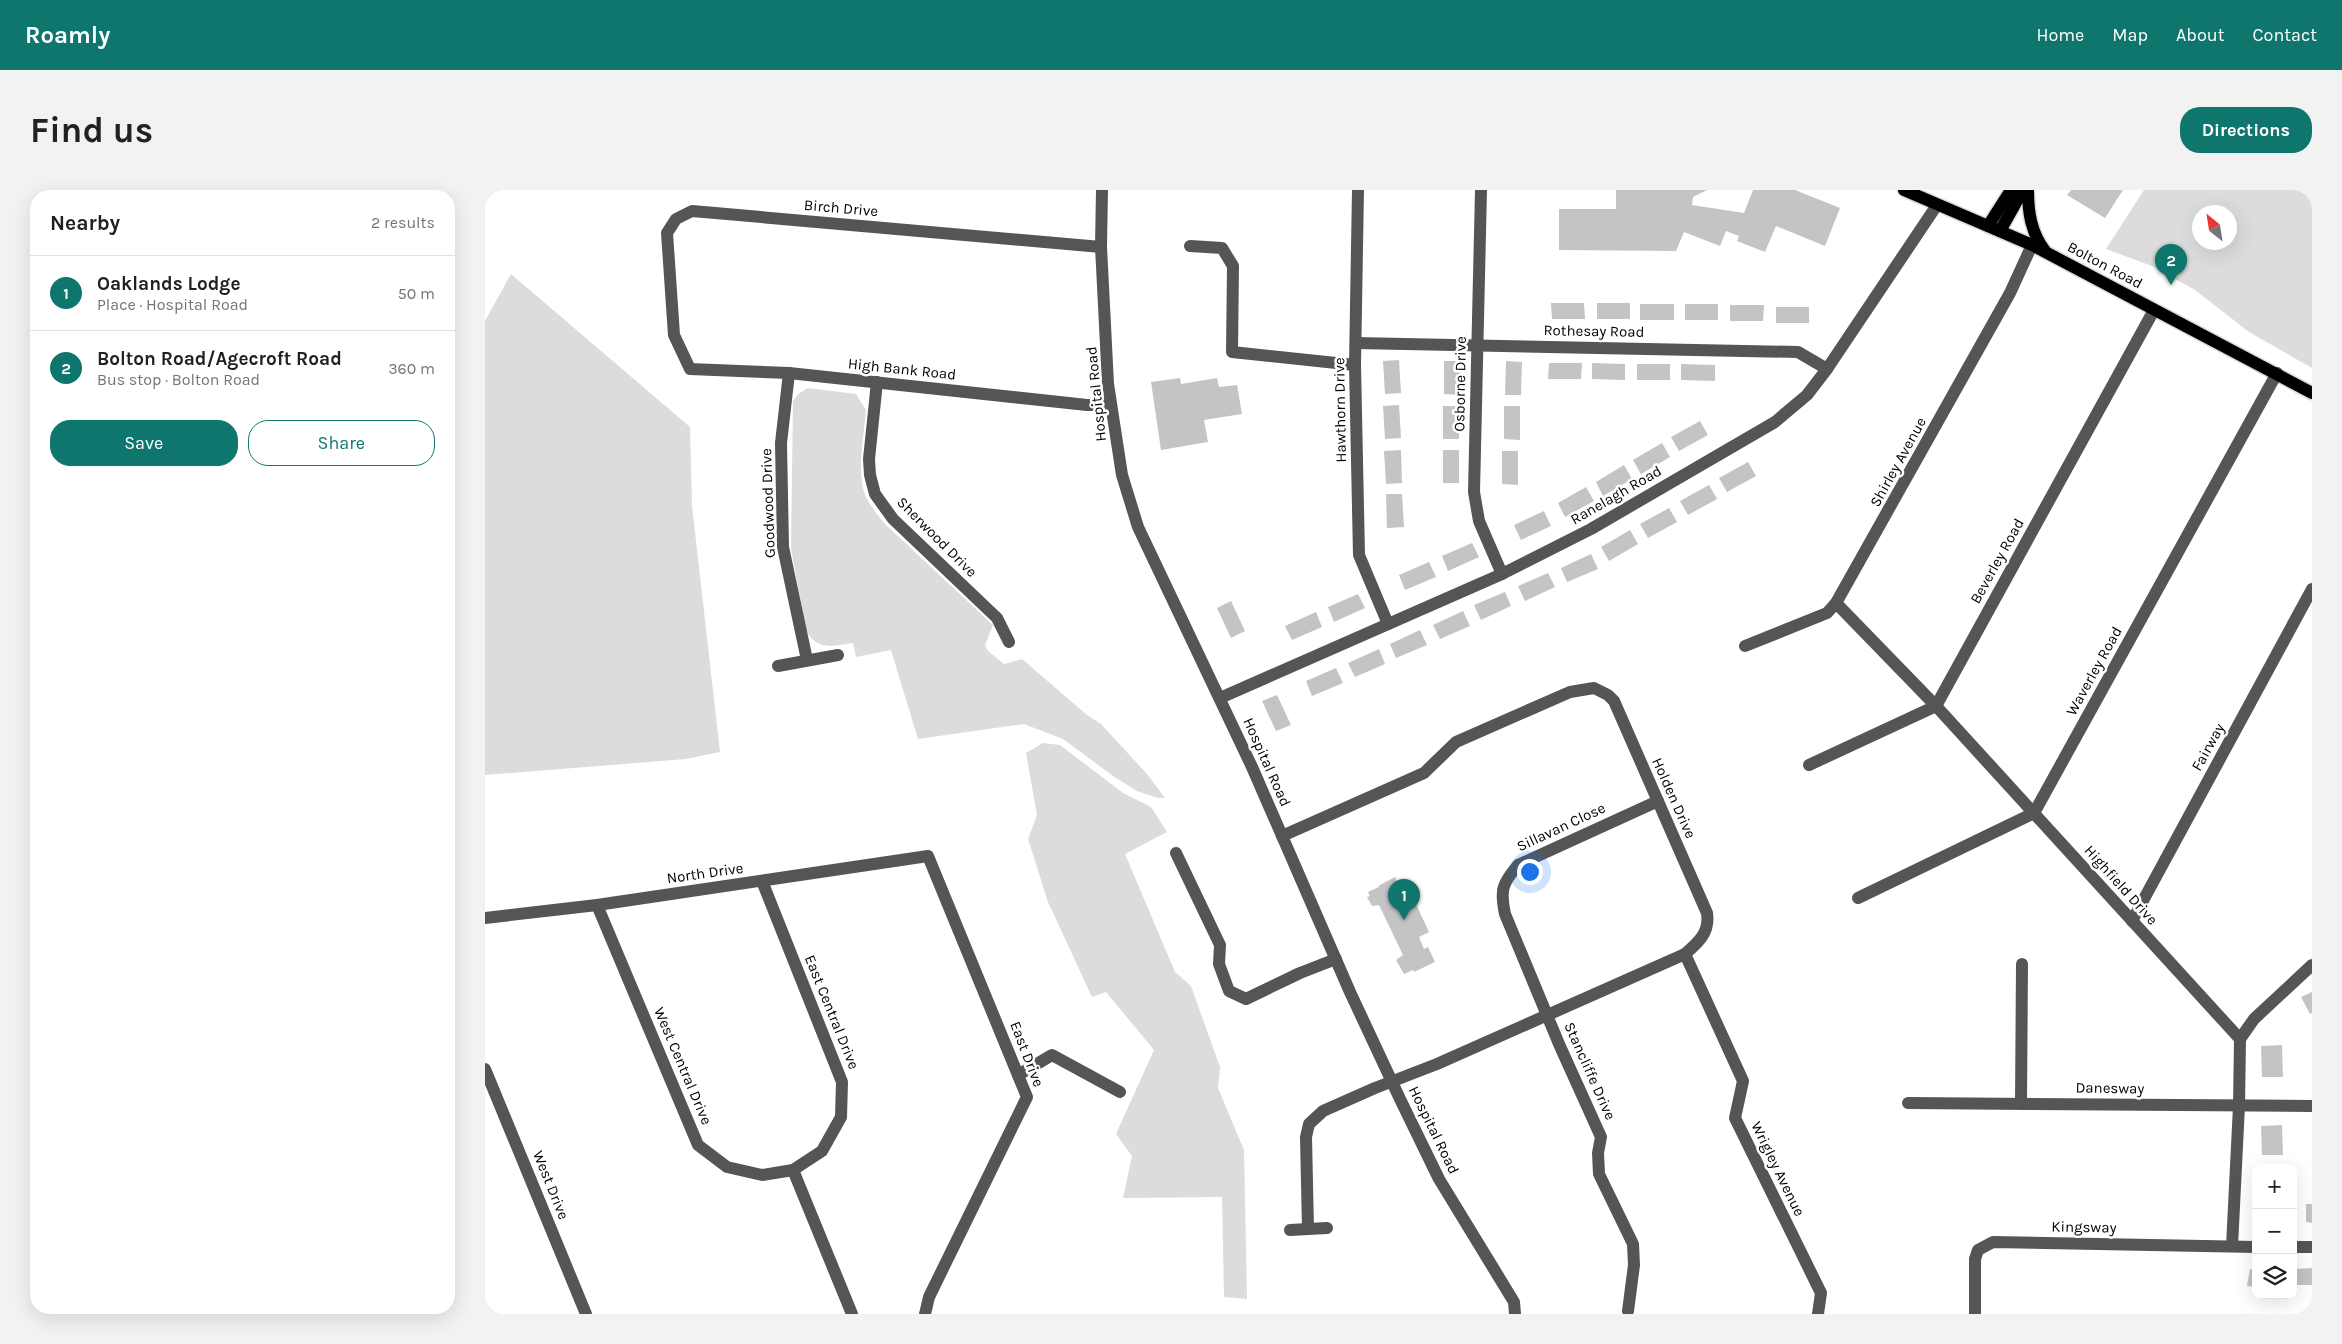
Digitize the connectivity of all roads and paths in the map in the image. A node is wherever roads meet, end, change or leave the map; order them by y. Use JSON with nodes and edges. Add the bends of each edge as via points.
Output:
{"nodes":[{"id":1,"x":1101,"y":190,"type":"edge"},
{"id":2,"x":1358,"y":190,"type":"edge"},
{"id":3,"x":1481,"y":190,"type":"edge"},
{"id":4,"x":1904,"y":190,"type":"edge"},
{"id":5,"x":2011,"y":190,"type":"edge"},
{"id":6,"x":2023,"y":190,"type":"edge"},
{"id":7,"x":2028,"y":190,"type":"edge"},
{"id":8,"x":1937,"y":205,"type":"junction"},
{"id":9,"x":1988,"y":226,"type":"junction"},
{"id":10,"x":2000,"y":231,"type":"junction"},
{"id":11,"x":2032,"y":245,"type":"junction"},
{"id":12,"x":1190,"y":246,"type":"dead end"},
{"id":13,"x":1101,"y":247,"type":"junction"},
{"id":14,"x":2047,"y":253,"type":"junction"},
{"id":15,"x":2155,"y":310,"type":"junction"},
{"id":16,"x":1356,"y":343,"type":"junction"},
{"id":17,"x":1477,"y":344,"type":"junction"},
{"id":18,"x":1355,"y":365,"type":"junction"},
{"id":19,"x":690,"y":369,"type":"joint"},
{"id":20,"x":1827,"y":369,"type":"junction"},
{"id":21,"x":789,"y":373,"type":"junction"},
{"id":22,"x":2277,"y":374,"type":"junction"},
{"id":23,"x":877,"y":382,"type":"junction"},
{"id":24,"x":2312,"y":393,"type":"edge"},
{"id":25,"x":1111,"y":405,"type":"junction"},
{"id":26,"x":1502,"y":574,"type":"junction"},
{"id":27,"x":2312,"y":589,"type":"edge"},
{"id":28,"x":1836,"y":603,"type":"junction"},
{"id":29,"x":1389,"y":624,"type":"junction"},
{"id":30,"x":1009,"y":642,"type":"dead end"},
{"id":31,"x":1745,"y":646,"type":"dead end"},
{"id":32,"x":838,"y":655,"type":"dead end"},
{"id":33,"x":807,"y":660,"type":"junction"},
{"id":34,"x":778,"y":666,"type":"dead end"},
{"id":35,"x":1220,"y":698,"type":"junction"},
{"id":36,"x":1936,"y":706,"type":"junction"},
{"id":37,"x":1809,"y":766,"type":"dead end"},
{"id":38,"x":1658,"y":801,"type":"junction"},
{"id":39,"x":2034,"y":813,"type":"junction"},
{"id":40,"x":1282,"y":836,"type":"junction"},
{"id":41,"x":1176,"y":853,"type":"dead end"},
{"id":42,"x":929,"y":856,"type":"joint"},
{"id":43,"x":762,"y":881,"type":"junction"},
{"id":44,"x":1858,"y":898,"type":"dead end"},
{"id":45,"x":597,"y":905,"type":"junction"},
{"id":46,"x":485,"y":918,"type":"edge"},
{"id":47,"x":2132,"y":921,"type":"junction"},
{"id":48,"x":1685,"y":954,"type":"junction"},
{"id":49,"x":1336,"y":959,"type":"junction"},
{"id":50,"x":2022,"y":964,"type":"dead end"},
{"id":51,"x":2312,"y":965,"type":"edge"},
{"id":52,"x":1547,"y":1015,"type":"junction"},
{"id":53,"x":2239,"y":1039,"type":"junction"},
{"id":54,"x":485,"y":1069,"type":"edge"},
{"id":55,"x":1018,"y":1075,"type":"junction"},
{"id":56,"x":1393,"y":1082,"type":"junction"},
{"id":57,"x":1120,"y":1092,"type":"dead end"},
{"id":58,"x":1908,"y":1103,"type":"dead end"},
{"id":59,"x":2021,"y":1104,"type":"junction"},
{"id":60,"x":2239,"y":1106,"type":"junction"},
{"id":61,"x":2312,"y":1106,"type":"edge"},
{"id":62,"x":793,"y":1170,"type":"junction"},
{"id":63,"x":1327,"y":1228,"type":"dead end"},
{"id":64,"x":1308,"y":1229,"type":"junction"},
{"id":65,"x":1290,"y":1230,"type":"dead end"},
{"id":66,"x":2231,"y":1246,"type":"junction"},
{"id":67,"x":2252,"y":1247,"type":"edge"},
{"id":68,"x":2297,"y":1247,"type":"edge"},
{"id":69,"x":2312,"y":1247,"type":"edge"},
{"id":70,"x":1628,"y":1312,"type":"dead end"},
{"id":71,"x":586,"y":1314,"type":"edge"},
{"id":72,"x":852,"y":1314,"type":"edge"},
{"id":73,"x":925,"y":1314,"type":"edge"},
{"id":74,"x":1515,"y":1314,"type":"edge"},
{"id":75,"x":1818,"y":1314,"type":"edge"},
{"id":76,"x":1975,"y":1314,"type":"edge"}],
"edges":[{"from":1,"to":13,"type":"street","name":"Hospital Road"},
{"from":2,"to":16,"type":"street","name":"Hawthorn Drive"},
{"from":3,"to":17,"type":"street","name":"Osborne Drive"},
{"from":4,"to":8,"type":"main road","name":"Bolton Road"},
{"from":5,"to":9,"type":"main road"},
{"from":6,"to":10,"type":"main road"},
{"from":7,"to":14,"type":"main road","via":[[2032,227]]},
{"from":8,"to":9,"type":"main road","name":"Bolton Road"},
{"from":8,"to":20,"type":"street","name":"Ranelagh Road"},
{"from":9,"to":10,"type":"main road","name":"Bolton Road"},
{"from":10,"to":11,"type":"main road","name":"Bolton Road"},
{"from":11,"to":14,"type":"main road","name":"Bolton Road"},
{"from":11,"to":28,"type":"street","name":"Shirley Avenue","via":[[2011,294]]},
{"from":12,"to":18,"type":"street","via":[[1222,248],[1233,266],[1232,352]]},
{"from":13,"to":19,"type":"street","name":"Birch Drive","via":[[692,211],[676,219],[667,233],[674,335]]},
{"from":13,"to":25,"type":"street","name":"Hospital Road"},
{"from":14,"to":15,"type":"main road","name":"Bolton Road"},
{"from":15,"to":22,"type":"main road","name":"Bolton Road"},
{"from":15,"to":36,"type":"street","name":"Beverley Road"},
{"from":16,"to":17,"type":"street","name":"Rothesay Road"},
{"from":16,"to":18,"type":"street","name":"Hawthorn Drive"},
{"from":17,"to":20,"type":"street","name":"Rothesay Road","via":[[1798,352]]},
{"from":17,"to":26,"type":"street","name":"Osborne Drive","via":[[1474,492],[1479,521]]},
{"from":18,"to":29,"type":"street","name":"Hawthorn Drive","via":[[1359,555]]},
{"from":19,"to":21,"type":"street","name":"High Bank Road"},
{"from":20,"to":26,"type":"street","name":"Ranelagh Road","via":[[1807,395],[1775,422],[1591,529]]},
{"from":21,"to":23,"type":"street","name":"High Bank Road"},
{"from":21,"to":33,"type":"street","name":"Goodwood Drive","via":[[781,443],[783,547]]},
{"from":22,"to":24,"type":"main road","name":"Bolton Road"},
{"from":22,"to":39,"type":"street","name":"Waverley Road"},
{"from":23,"to":25,"type":"street","name":"High Bank Road"},
{"from":23,"to":30,"type":"street","name":"Sherwood Drive","via":[[869,459],[875,494],[893,519],[997,618]]},
{"from":25,"to":35,"type":"street","name":"Hospital Road","via":[[1122,475],[1138,527]]},
{"from":26,"to":29,"type":"street","name":"Ranelagh Road"},
{"from":27,"to":47,"type":"street","name":"Fairway"},
{"from":28,"to":31,"type":"street","name":"Shirley Avenue","via":[[1827,613]]},
{"from":28,"to":36,"type":"street","name":"Highfield Drive"},
{"from":29,"to":35,"type":"street","name":"Ranelagh Road"},
{"from":32,"to":33,"type":"street"},
{"from":33,"to":34,"type":"street"},
{"from":35,"to":40,"type":"street","name":"Hospital Road"},
{"from":36,"to":37,"type":"street"},
{"from":36,"to":39,"type":"street","name":"Highfield Drive"},
{"from":38,"to":40,"type":"street","name":"Holden Drive","via":[[1614,701],[1601,690],[1582,688],[1456,742],[1424,773]]},
{"from":38,"to":48,"type":"street","name":"Holden Drive","via":[[1707,912],[1708,923],[1703,936]]},
{"from":38,"to":52,"type":"street","name":"Sillavan Close","via":[[1518,865],[1505,881],[1501,896],[1505,914]]},
{"from":39,"to":44,"type":"street"},
{"from":39,"to":47,"type":"street","name":"Highfield Drive"},
{"from":40,"to":49,"type":"street","name":"Hospital Road"},
{"from":41,"to":49,"type":"street","via":[[1220,945],[1219,964],[1229,991],[1246,998]]},
{"from":42,"to":43,"type":"street","name":"North Drive"},
{"from":42,"to":55,"type":"street","name":"East Drive"},
{"from":43,"to":45,"type":"street","name":"North Drive"},
{"from":43,"to":62,"type":"street","name":"East Central Drive","via":[[842,1082],[841,1117],[822,1152]]},
{"from":45,"to":46,"type":"street","name":"North Drive"},
{"from":45,"to":62,"type":"street","name":"West Central Drive","via":[[699,1145],[727,1167],[761,1175]]},
{"from":47,"to":53,"type":"street","name":"Highfield Drive"},
{"from":48,"to":52,"type":"street","name":"Holden Drive"},
{"from":48,"to":75,"type":"street","name":"Wrigley Avenue","via":[[1743,1081],[1735,1118],[1821,1293]]},
{"from":49,"to":56,"type":"street","name":"Hospital Road"},
{"from":50,"to":59,"type":"street"},
{"from":51,"to":53,"type":"street","via":[[2254,1019]]},
{"from":52,"to":56,"type":"street","name":"Holden Drive"},
{"from":52,"to":70,"type":"street","name":"Stancliffe Drive","via":[[1601,1137],[1599,1174],[1633,1244],[1634,1266]]},
{"from":53,"to":60,"type":"street"},
{"from":54,"to":71,"type":"street","name":"West Drive"},
{"from":55,"to":57,"type":"street","via":[[1052,1055]]},
{"from":55,"to":73,"type":"street","name":"East Drive","via":[[1027,1097],[929,1297]]},
{"from":56,"to":64,"type":"street","name":"Holden Drive","via":[[1323,1111],[1309,1124],[1306,1151]]},
{"from":56,"to":74,"type":"street","name":"Hospital Road","via":[[1439,1179],[1514,1302]]},
{"from":58,"to":59,"type":"street","name":"Danesway"},
{"from":59,"to":60,"type":"street","name":"Danesway"},
{"from":60,"to":61,"type":"street","name":"Danesway"},
{"from":60,"to":66,"type":"street"},
{"from":62,"to":72,"type":"street"},
{"from":63,"to":64,"type":"street"},
{"from":64,"to":65,"type":"street"},
{"from":66,"to":67,"type":"street","name":"Kingsway"},
{"from":66,"to":76,"type":"street","name":"Kingsway","via":[[1993,1242],[1978,1250],[1975,1259]]},
{"from":68,"to":69,"type":"street"}]}
